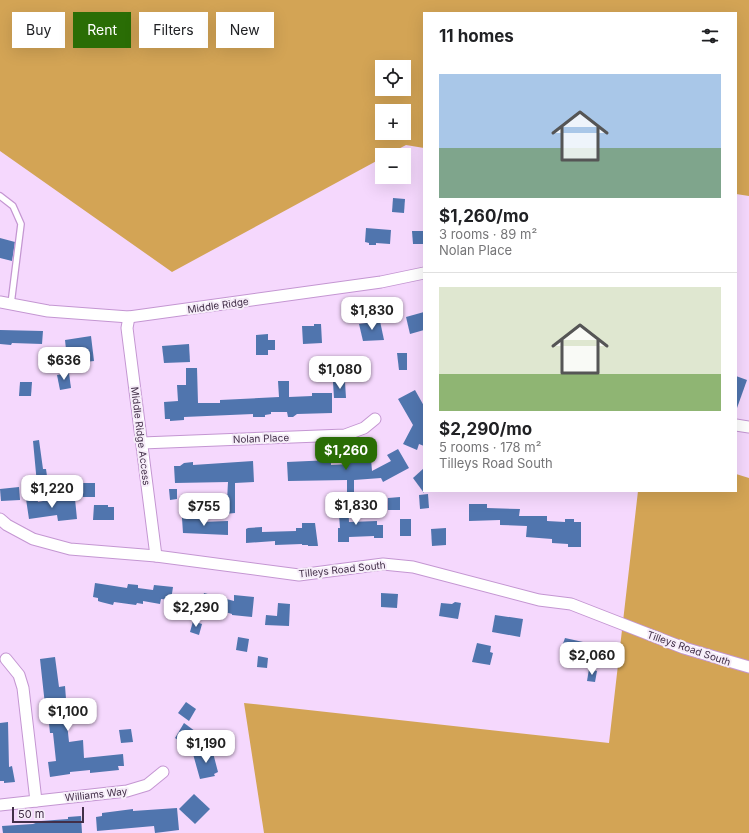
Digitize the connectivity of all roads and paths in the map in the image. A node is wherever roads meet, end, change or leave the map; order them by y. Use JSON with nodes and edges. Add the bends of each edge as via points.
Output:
{"nodes":[{"id":1,"x":0,"y":196,"type":"edge"},
{"id":2,"x":423,"y":273,"type":"edge"},
{"id":3,"x":5,"y":303,"type":"edge"},
{"id":4,"x":129,"y":317,"type":"junction"},
{"id":5,"x":375,"y":419,"type":"dead end"},
{"id":6,"x":737,"y":425,"type":"edge"},
{"id":7,"x":749,"y":427,"type":"edge"},
{"id":8,"x":142,"y":443,"type":"junction"},
{"id":9,"x":0,"y":519,"type":"edge"},
{"id":10,"x":156,"y":556,"type":"junction"},
{"id":11,"x":6,"y":659,"type":"dead end"},
{"id":12,"x":749,"y":668,"type":"edge"},
{"id":13,"x":163,"y":772,"type":"dead end"},
{"id":14,"x":36,"y":801,"type":"junction"},
{"id":15,"x":0,"y":805,"type":"edge"}],
"edges":[{"from":1,"to":3,"type":"lane","name":"Middle Ridge","via":[[13,206],[21,224]]},
{"from":2,"to":4,"type":"street","name":"Middle Ridge","via":[[381,282]]},
{"from":3,"to":4,"type":"street","name":"Middle Ridge","via":[[48,311]]},
{"from":4,"to":8,"type":"street","name":"Middle Ridge Access","via":[[127,328]]},
{"from":5,"to":8,"type":"street","name":"Nolan Place","via":[[364,428],[345,435]]},
{"from":6,"to":7,"type":"street"},
{"from":8,"to":10,"type":"street","name":"Middle Ridge Access"},
{"from":9,"to":10,"type":"street","name":"Tilleys Road South","via":[[33,539],[70,549]]},
{"from":10,"to":12,"type":"street","name":"Tilleys Road South","via":[[299,575],[383,564],[413,567],[539,600],[571,604],[684,648]]},
{"from":11,"to":14,"type":"street","via":[[15,669],[23,688]]},
{"from":13,"to":14,"type":"street","name":"Williams Way","via":[[153,781],[135,790]]},
{"from":14,"to":15,"type":"street","name":"Williams Way"}]}
